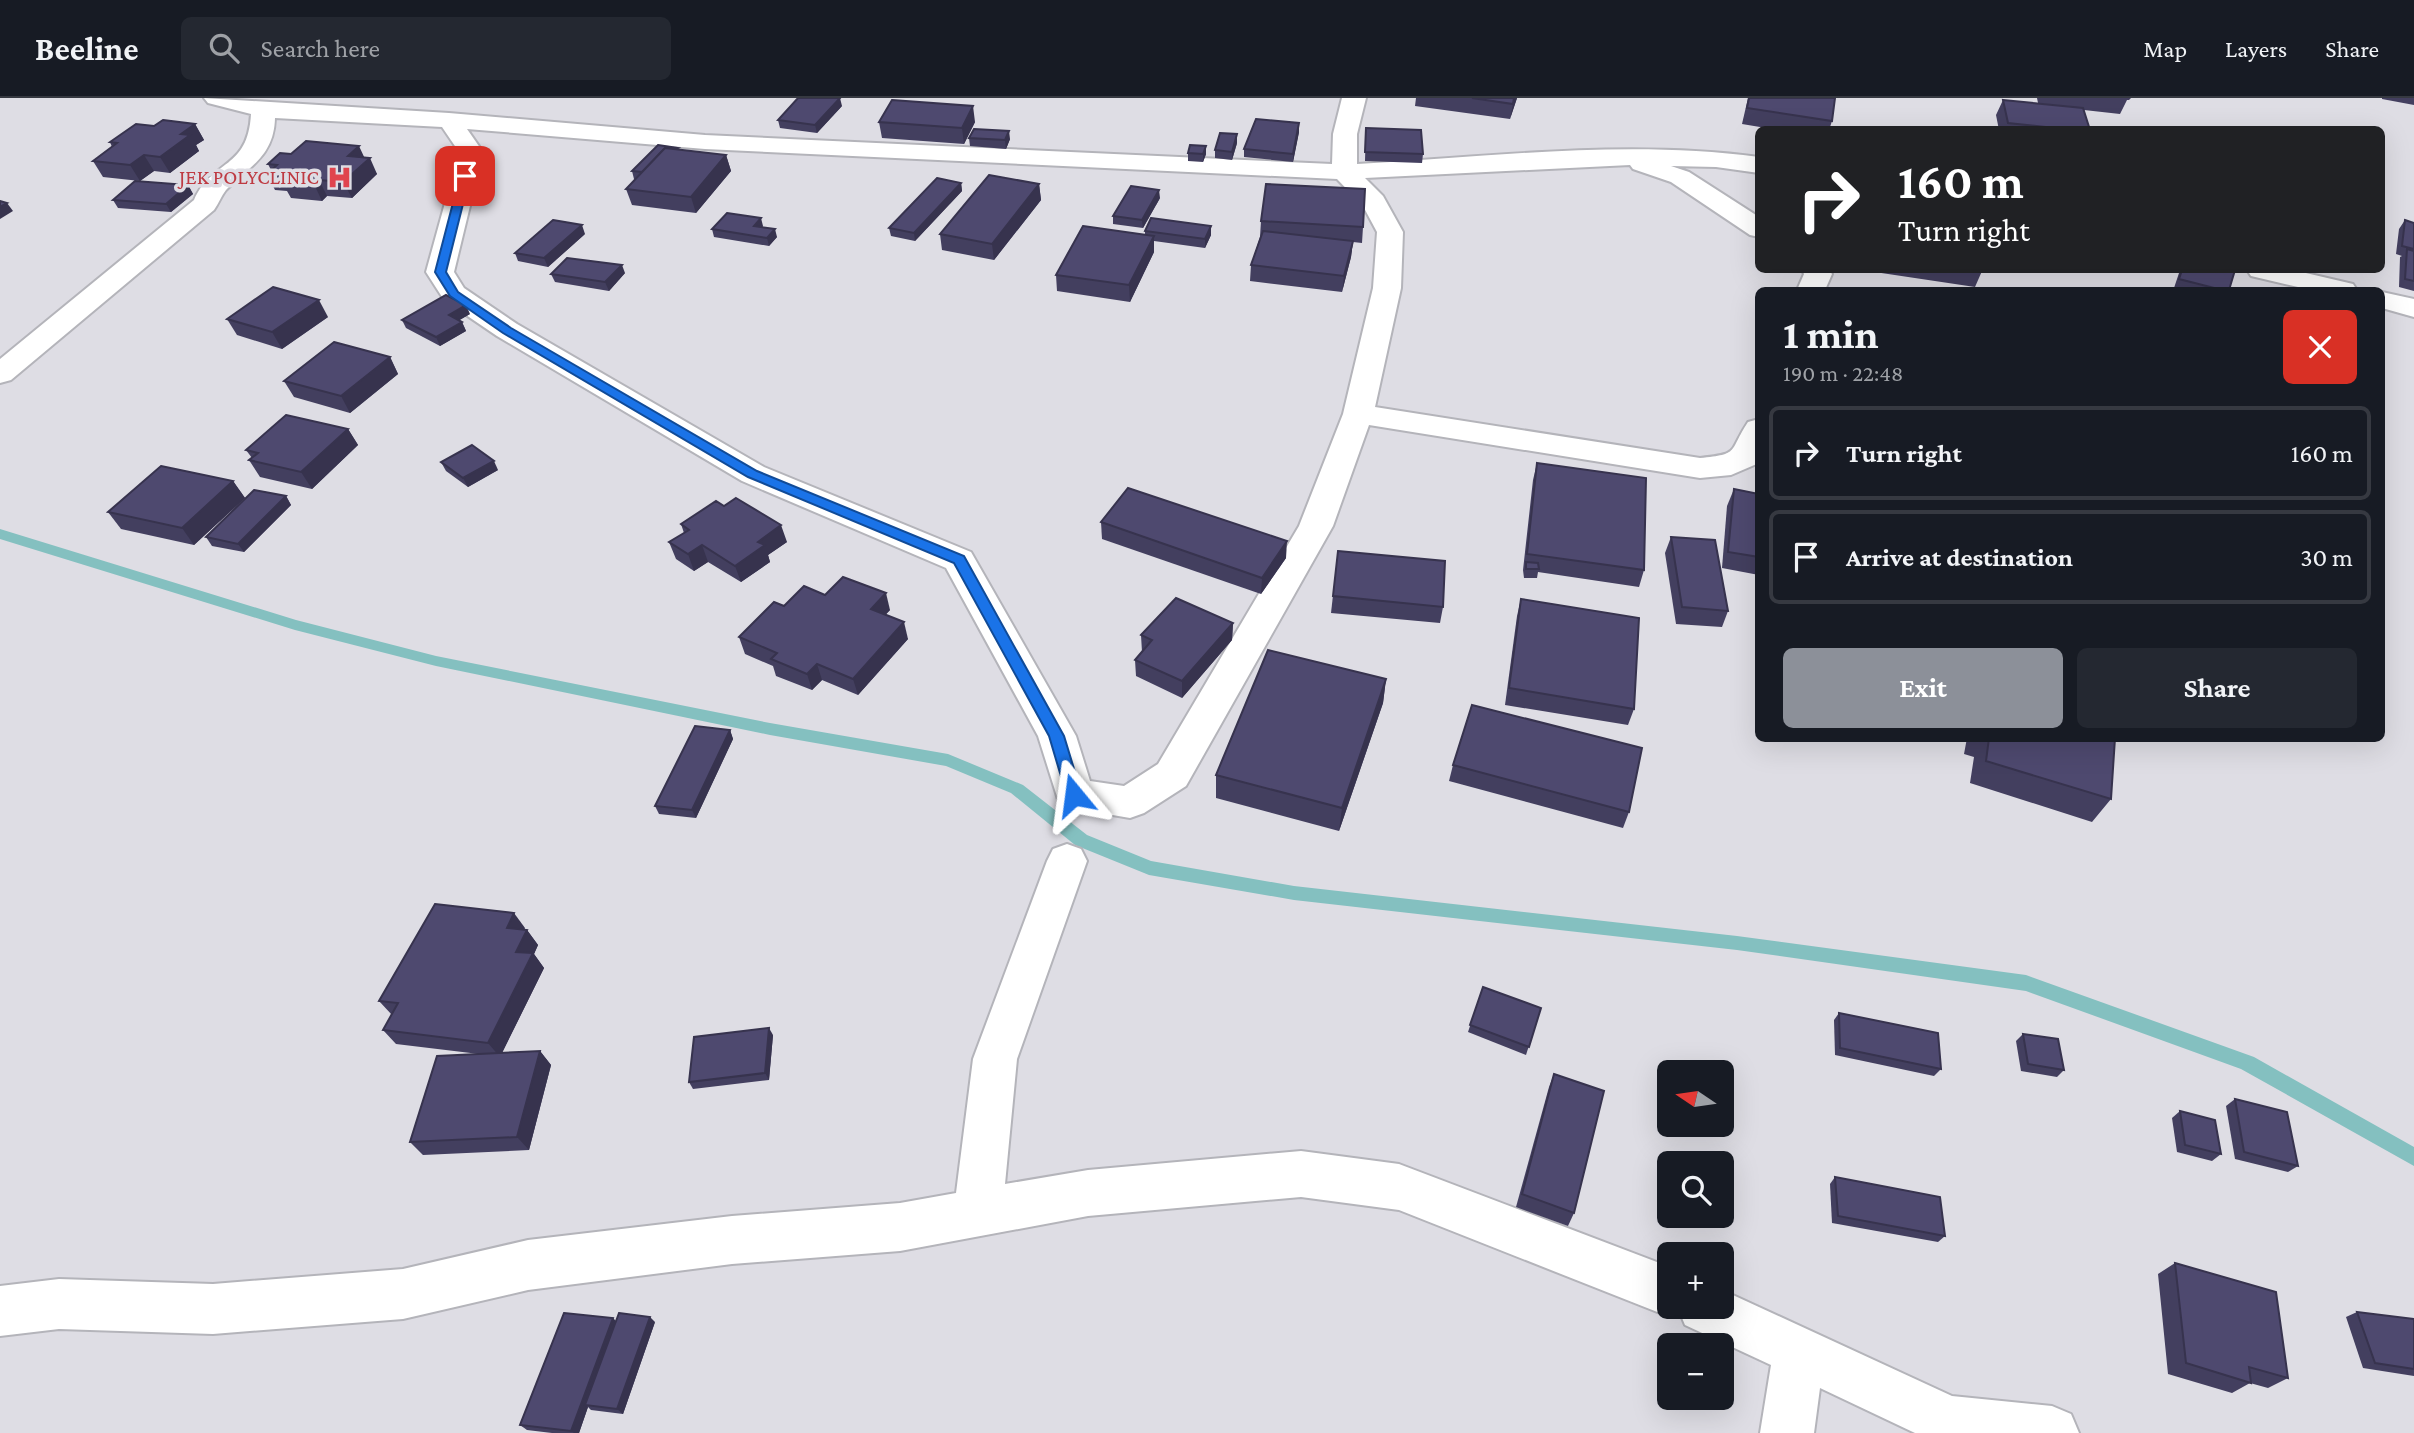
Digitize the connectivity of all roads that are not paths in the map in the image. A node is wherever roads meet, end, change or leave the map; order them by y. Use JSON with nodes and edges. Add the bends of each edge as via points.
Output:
{"nodes":[{"id":1,"x":216,"y":98,"type":"edge"},
{"id":2,"x":1354,"y":98,"type":"edge"},
{"id":3,"x":262,"y":110,"type":"junction"},
{"id":4,"x":449,"y":120,"type":"junction"},
{"id":5,"x":1620,"y":157,"type":"junction"},
{"id":6,"x":1755,"y":164,"type":"edge"},
{"id":7,"x":1344,"y":172,"type":"junction"},
{"id":8,"x":1755,"y":226,"type":"edge"},
{"id":9,"x":2273,"y":273,"type":"edge"},
{"id":10,"x":2331,"y":287,"type":"edge"},
{"id":11,"x":2385,"y":301,"type":"edge"},
{"id":12,"x":2414,"y":308,"type":"edge"},
{"id":13,"x":0,"y":374,"type":"edge"},
{"id":14,"x":1358,"y":414,"type":"junction"},
{"id":15,"x":1755,"y":439,"type":"edge"},
{"id":16,"x":1067,"y":862,"type":"dead end"},
{"id":17,"x":978,"y":1214,"type":"junction"},
{"id":18,"x":1657,"y":1287,"type":"edge"},
{"id":19,"x":0,"y":1311,"type":"edge"},
{"id":20,"x":1730,"y":1319,"type":"edge"},
{"id":21,"x":1799,"y":1350,"type":"junction"},
{"id":22,"x":1954,"y":1428,"type":"edge"},
{"id":23,"x":1787,"y":1433,"type":"edge"},
{"id":24,"x":2052,"y":1433,"type":"edge"}],
"edges":[{"from":1,"to":3,"type":"street"},
{"from":2,"to":7,"type":"street","via":[[1345,134]]},
{"from":3,"to":4,"type":"street"},
{"from":3,"to":13,"type":"street","via":[[260,140],[243,164],[208,191],[205,204]]},
{"from":4,"to":7,"type":"street","via":[[836,150]]},
{"from":4,"to":14,"type":"street","via":[[471,152],[440,272],[454,294],[507,330],[753,474],[959,560],[1056,736],[1074,795],[1130,802],[1172,775],[1317,526]]},
{"from":5,"to":6,"type":"street"},
{"from":5,"to":7,"type":"street"},
{"from":5,"to":8,"type":"street","via":[[1680,177]]},
{"from":7,"to":14,"type":"street","via":[[1374,202],[1390,232],[1387,288]]},
{"from":9,"to":10,"type":"street"},
{"from":11,"to":12,"type":"street"},
{"from":14,"to":15,"type":"street","via":[[1700,468],[1731,465],[1748,456]]},
{"from":16,"to":17,"type":"street","via":[[995,1059]]},
{"from":17,"to":18,"type":"street","via":[[1088,1193],[1301,1174],[1399,1186]]},
{"from":17,"to":19,"type":"street","via":[[900,1227],[732,1240],[528,1265],[403,1294],[213,1309],[59,1304]]},
{"from":20,"to":21,"type":"street"},
{"from":21,"to":22,"type":"street"},
{"from":21,"to":23,"type":"street"},
{"from":22,"to":24,"type":"street"}]}
